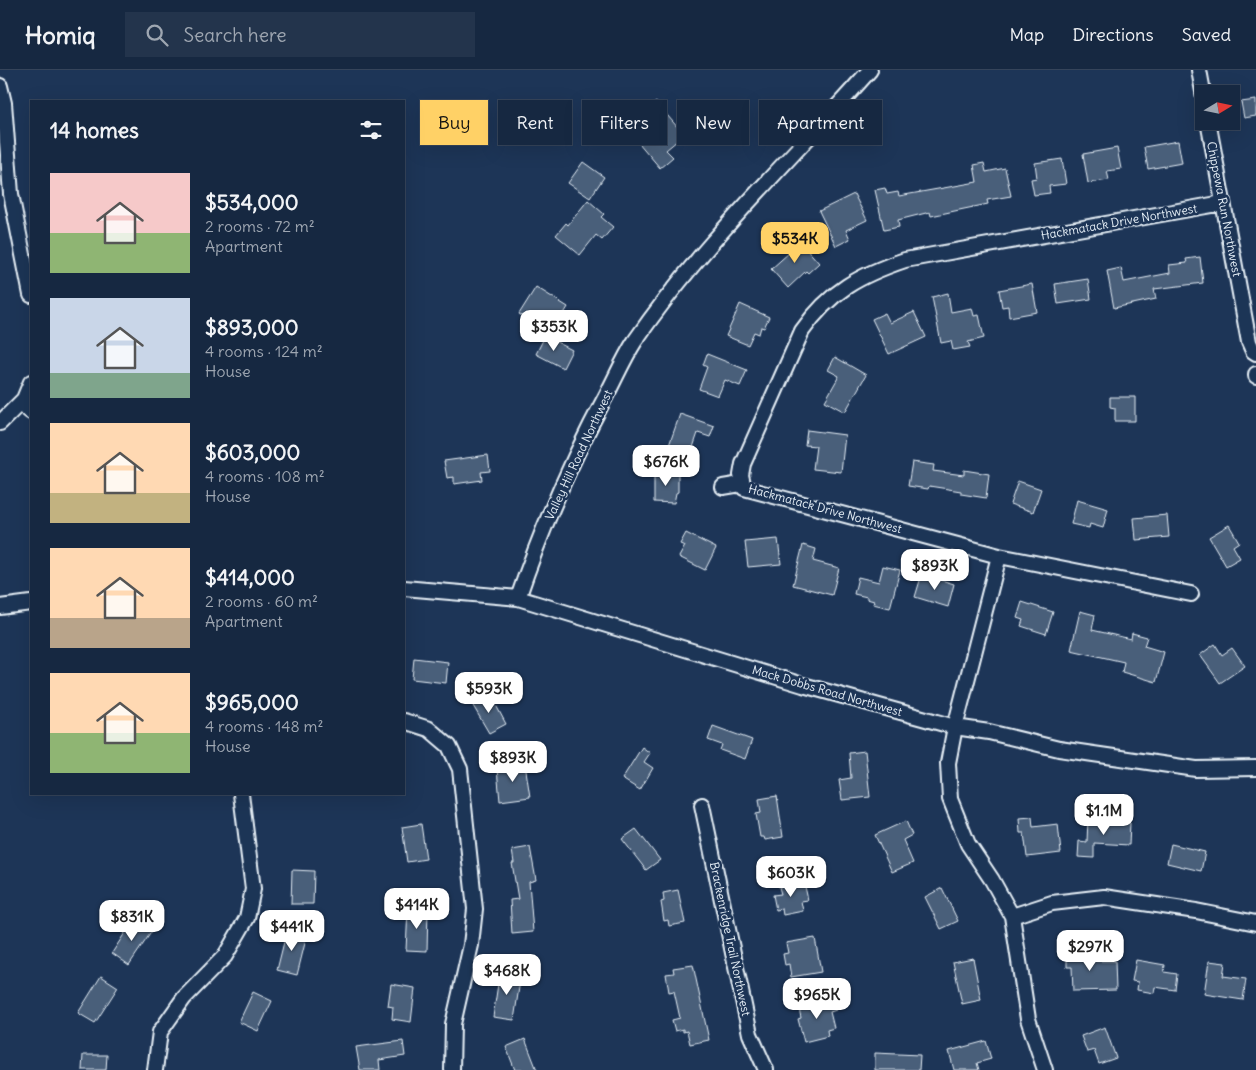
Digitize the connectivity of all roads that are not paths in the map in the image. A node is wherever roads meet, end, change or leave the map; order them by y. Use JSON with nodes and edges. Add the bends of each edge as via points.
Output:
{"nodes":[{"id":1,"x":870,"y":70,"type":"edge"},
{"id":2,"x":1199,"y":70,"type":"edge"},
{"id":3,"x":1202,"y":85,"type":"edge"},
{"id":4,"x":0,"y":86,"type":"edge"},
{"id":5,"x":1210,"y":130,"type":"edge"},
{"id":6,"x":1223,"y":203,"type":"junction"},
{"id":7,"x":30,"y":291,"type":"edge"},
{"id":8,"x":1256,"y":353,"type":"edge"},
{"id":9,"x":30,"y":384,"type":"edge"},
{"id":10,"x":26,"y":408,"type":"edge"},
{"id":11,"x":0,"y":423,"type":"edge"},
{"id":12,"x":741,"y":484,"type":"junction"},
{"id":13,"x":723,"y":487,"type":"dead end"},
{"id":14,"x":999,"y":556,"type":"junction"},
{"id":15,"x":405,"y":588,"type":"edge"},
{"id":16,"x":1191,"y":594,"type":"dead end"},
{"id":17,"x":518,"y":598,"type":"junction"},
{"id":18,"x":30,"y":603,"type":"edge"},
{"id":19,"x":0,"y":607,"type":"edge"},
{"id":20,"x":405,"y":720,"type":"edge"},
{"id":21,"x":955,"y":727,"type":"junction"},
{"id":22,"x":1256,"y":768,"type":"edge"},
{"id":23,"x":240,"y":795,"type":"edge"},
{"id":24,"x":702,"y":805,"type":"dead end"},
{"id":25,"x":1012,"y":916,"type":"junction"},
{"id":26,"x":1256,"y":922,"type":"edge"},
{"id":27,"x":155,"y":1070,"type":"edge"},
{"id":28,"x":452,"y":1070,"type":"edge"},
{"id":29,"x":766,"y":1070,"type":"edge"},
{"id":30,"x":1045,"y":1070,"type":"edge"}],
"edges":[{"from":1,"to":17,"type":"street","name":"Valley Hill Road Northwest","via":[[711,244],[634,343],[588,428]]},
{"from":2,"to":3,"type":"street"},
{"from":4,"to":7,"type":"street","via":[[11,194]]},
{"from":5,"to":6,"type":"street","name":"Chippewa Run Northwest"},
{"from":6,"to":8,"type":"street","name":"Chippewa Run Northwest","via":[[1248,342]]},
{"from":6,"to":12,"type":"street","name":"Hackmatack Drive Northwest","via":[[905,260],[856,279],[833,295],[802,331],[743,464]]},
{"from":9,"to":10,"type":"street","via":[[24,399]]},
{"from":10,"to":11,"type":"street"},
{"from":12,"to":13,"type":"street"},
{"from":12,"to":14,"type":"street","name":"Hackmatack Drive Northwest","via":[[744,488]]},
{"from":14,"to":16,"type":"street","name":"Hackmatack Drive Northwest"},
{"from":14,"to":21,"type":"street"},
{"from":15,"to":17,"type":"street","name":"Mack Dobbs Road Northwest"},
{"from":17,"to":21,"type":"street","name":"Mack Dobbs Road Northwest","via":[[803,685]]},
{"from":18,"to":19,"type":"street"},
{"from":20,"to":28,"type":"street","via":[[429,729],[448,746],[460,769],[475,909],[471,945],[453,1024]]},
{"from":21,"to":22,"type":"street","name":"Mack Dobbs Road Northwest","via":[[1059,749],[1196,770]]},
{"from":21,"to":25,"type":"street","via":[[948,763],[950,799],[968,844]]},
{"from":23,"to":27,"type":"street","via":[[253,889],[247,918],[225,956],[184,998],[160,1032]]},
{"from":24,"to":29,"type":"street","name":"Brackenridge Trail Northwest","via":[[750,1034]]},
{"from":25,"to":26,"type":"street","via":[[1052,903],[1104,897]]},
{"from":25,"to":30,"type":"street","via":[[1028,1020]]}]}
